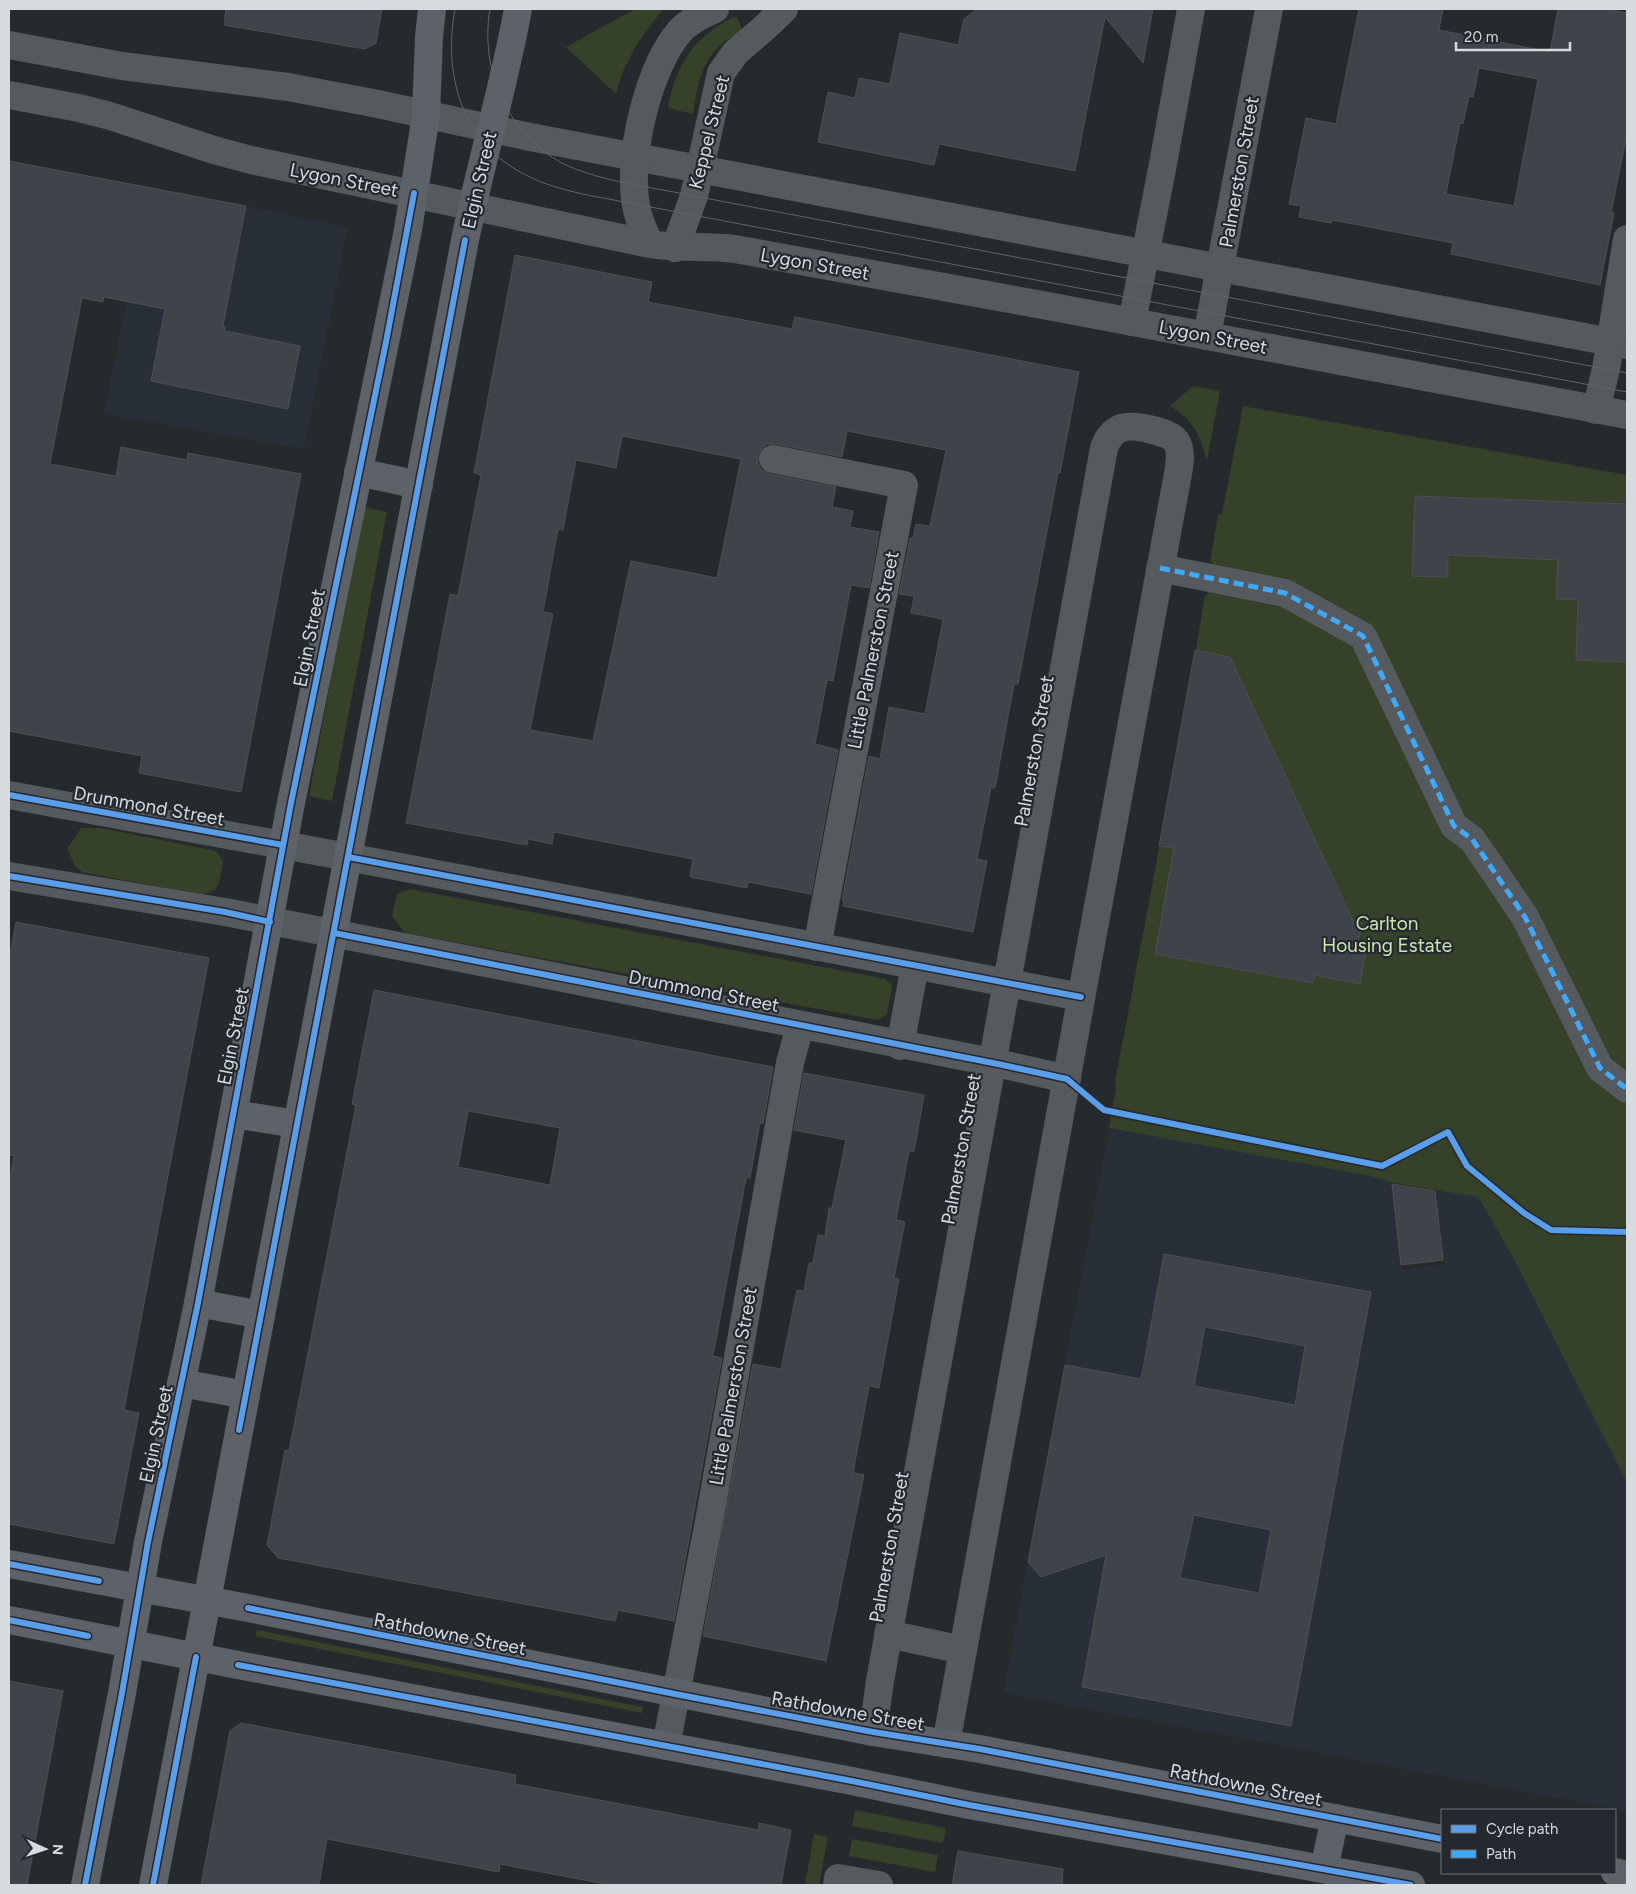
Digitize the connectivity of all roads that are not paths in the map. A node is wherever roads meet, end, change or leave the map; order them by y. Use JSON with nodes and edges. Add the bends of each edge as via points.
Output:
{"nodes":[{"id":1,"x":432,"y":9,"type":"edge"},
{"id":2,"x":518,"y":9,"type":"edge"},
{"id":3,"x":715,"y":9,"type":"edge"},
{"id":4,"x":784,"y":9,"type":"edge"},
{"id":5,"x":1191,"y":9,"type":"edge"},
{"id":6,"x":1269,"y":9,"type":"edge"},
{"id":7,"x":9,"y":45,"type":"edge"},
{"id":8,"x":9,"y":95,"type":"edge"},
{"id":9,"x":426,"y":114,"type":"junction"},
{"id":10,"x":491,"y":128,"type":"junction"},
{"id":11,"x":635,"y":157,"type":"junction"},
{"id":12,"x":700,"y":170,"type":"junction"},
{"id":13,"x":414,"y":194,"type":"junction"},
{"id":14,"x":472,"y":207,"type":"junction"},
{"id":15,"x":1627,"y":239,"type":"edge"},
{"id":16,"x":662,"y":246,"type":"junction"},
{"id":17,"x":1146,"y":254,"type":"junction"},
{"id":18,"x":1221,"y":269,"type":"junction"},
{"id":19,"x":1132,"y":322,"type":"junction"},
{"id":20,"x":1207,"y":336,"type":"junction"},
{"id":21,"x":1619,"y":343,"type":"edge"},
{"id":22,"x":1596,"y":410,"type":"junction"},
{"id":23,"x":1627,"y":415,"type":"edge"},
{"id":24,"x":773,"y":459,"type":"dead end"},
{"id":25,"x":358,"y":472,"type":"junction"},
{"id":26,"x":419,"y":486,"type":"junction"},
{"id":27,"x":1160,"y":568,"type":"junction"},
{"id":28,"x":9,"y":795,"type":"edge"},
{"id":29,"x":283,"y":845,"type":"junction"},
{"id":30,"x":348,"y":857,"type":"junction"},
{"id":31,"x":9,"y":876,"type":"edge"},
{"id":32,"x":270,"y":922,"type":"junction"},
{"id":33,"x":334,"y":933,"type":"junction"},
{"id":34,"x":817,"y":947,"type":"junction"},
{"id":35,"x":915,"y":966,"type":"junction"},
{"id":36,"x":1008,"y":984,"type":"junction"},
{"id":37,"x":1081,"y":997,"type":"junction"},
{"id":38,"x":800,"y":1026,"type":"junction"},
{"id":39,"x":900,"y":1046,"type":"junction"},
{"id":40,"x":992,"y":1062,"type":"junction"},
{"id":41,"x":1067,"y":1079,"type":"junction"},
{"id":42,"x":1627,"y":1089,"type":"edge"},
{"id":43,"x":233,"y":1114,"type":"junction"},
{"id":44,"x":297,"y":1124,"type":"junction"},
{"id":45,"x":198,"y":1303,"type":"junction"},
{"id":46,"x":261,"y":1315,"type":"junction"},
{"id":47,"x":181,"y":1383,"type":"junction"},
{"id":48,"x":246,"y":1395,"type":"junction"},
{"id":49,"x":9,"y":1564,"type":"edge"},
{"id":50,"x":141,"y":1589,"type":"junction"},
{"id":51,"x":206,"y":1601,"type":"junction"},
{"id":52,"x":9,"y":1620,"type":"edge"},
{"id":53,"x":888,"y":1634,"type":"junction"},
{"id":54,"x":131,"y":1644,"type":"junction"},
{"id":55,"x":963,"y":1650,"type":"junction"},
{"id":56,"x":196,"y":1657,"type":"junction"},
{"id":57,"x":675,"y":1694,"type":"junction"},
{"id":58,"x":872,"y":1732,"type":"junction"},
{"id":59,"x":946,"y":1744,"type":"junction"},
{"id":60,"x":666,"y":1746,"type":"junction"},
{"id":61,"x":1335,"y":1818,"type":"junction"},
{"id":62,"x":1441,"y":1839,"type":"edge"},
{"id":63,"x":1323,"y":1877,"type":"edge"},
{"id":64,"x":84,"y":1885,"type":"edge"},
{"id":65,"x":153,"y":1885,"type":"edge"},
{"id":66,"x":837,"y":1885,"type":"edge"},
{"id":67,"x":879,"y":1885,"type":"edge"},
{"id":68,"x":1411,"y":1885,"type":"edge"}],
"edges":[{"from":1,"to":9,"type":"main road","name":"Elgin Street"},
{"from":2,"to":10,"type":"main road","name":"Elgin Street"},
{"from":3,"to":11,"type":"street","via":[[686,26],[667,52],[650,90]]},
{"from":4,"to":12,"type":"street","name":"Keppel Street","via":[[736,52],[721,74]]},
{"from":5,"to":17,"type":"street"},
{"from":6,"to":18,"type":"street","name":"Palmerston Street"},
{"from":7,"to":9,"type":"street","via":[[122,66],[288,87]]},
{"from":8,"to":13,"type":"street","name":"Lygon Street","via":[[110,116],[251,160]]},
{"from":9,"to":10,"type":"street"},
{"from":9,"to":13,"type":"main road","name":"Elgin Street"},
{"from":10,"to":11,"type":"street"},
{"from":10,"to":14,"type":"main road","name":"Elgin Street"},
{"from":11,"to":12,"type":"street"},
{"from":11,"to":16,"type":"street","via":[[635,204]]},
{"from":12,"to":16,"type":"street","name":"Keppel Street","via":[[694,196]]},
{"from":12,"to":17,"type":"street"},
{"from":13,"to":14,"type":"street","name":"Lygon Street"},
{"from":13,"to":25,"type":"main road","name":"Elgin Street"},
{"from":14,"to":16,"type":"street","name":"Lygon Street"},
{"from":14,"to":26,"type":"main road","name":"Elgin Street"},
{"from":15,"to":21,"type":"street"},
{"from":16,"to":19,"type":"street","name":"Lygon Street","via":[[722,247]]},
{"from":17,"to":18,"type":"street"},
{"from":17,"to":19,"type":"street"},
{"from":18,"to":20,"type":"street","name":"Palmerston Street"},
{"from":18,"to":21,"type":"street"},
{"from":19,"to":20,"type":"street","name":"Lygon Street"},
{"from":20,"to":22,"type":"street","name":"Lygon Street"},
{"from":21,"to":22,"type":"street"},
{"from":22,"to":23,"type":"street","name":"Lygon Street"},
{"from":24,"to":34,"type":"street","name":"Little Palmerston Street","via":[[904,485]]},
{"from":25,"to":26,"type":"main road"},
{"from":25,"to":29,"type":"main road","name":"Elgin Street"},
{"from":26,"to":30,"type":"main road","name":"Elgin Street"},
{"from":27,"to":36,"type":"street","name":"Palmerston Street","via":[[1180,450],[1176,442],[1163,433],[1122,428],[1107,439],[1104,448]]},
{"from":27,"to":37,"type":"street","name":"Palmerston Street"},
{"from":27,"to":42,"type":"street","via":[[1285,593],[1363,636],[1454,826],[1472,839],[1525,917],[1600,1068]]},
{"from":28,"to":29,"type":"street","name":"Drummond Street"},
{"from":29,"to":30,"type":"street","name":"Drummond Street"},
{"from":29,"to":32,"type":"main road","name":"Elgin Street"},
{"from":30,"to":33,"type":"main road","name":"Elgin Street"},
{"from":30,"to":34,"type":"street","name":"Drummond Street"},
{"from":31,"to":32,"type":"street","name":"Drummond Street"},
{"from":32,"to":33,"type":"street","name":"Drummond Street"},
{"from":32,"to":43,"type":"main road","name":"Elgin Street"},
{"from":33,"to":38,"type":"street","name":"Drummond Street"},
{"from":33,"to":44,"type":"main road","name":"Elgin Street"},
{"from":34,"to":35,"type":"street","name":"Drummond Street"},
{"from":35,"to":36,"type":"street","name":"Drummond Street"},
{"from":35,"to":39,"type":"street"},
{"from":36,"to":37,"type":"street","name":"Drummond Street"},
{"from":36,"to":40,"type":"street","name":"Palmerston Street"},
{"from":37,"to":41,"type":"street","name":"Palmerston Street"},
{"from":38,"to":39,"type":"street","name":"Drummond Street"},
{"from":38,"to":57,"type":"street","name":"Little Palmerston Street","via":[[790,1063],[700,1572]]},
{"from":39,"to":40,"type":"street","name":"Drummond Street"},
{"from":40,"to":41,"type":"street","name":"Drummond Street"},
{"from":40,"to":53,"type":"street","name":"Palmerston Street"},
{"from":41,"to":55,"type":"street","name":"Palmerston Street"},
{"from":43,"to":44,"type":"main road"},
{"from":43,"to":45,"type":"main road","name":"Elgin Street"},
{"from":44,"to":46,"type":"main road","name":"Elgin Street"},
{"from":45,"to":46,"type":"main road"},
{"from":45,"to":47,"type":"main road","name":"Elgin Street"},
{"from":46,"to":48,"type":"main road","name":"Elgin Street"},
{"from":47,"to":48,"type":"main road"},
{"from":47,"to":50,"type":"main road","name":"Elgin Street"},
{"from":48,"to":51,"type":"main road","name":"Elgin Street"},
{"from":49,"to":50,"type":"main road","name":"Rathdowne Street"},
{"from":50,"to":51,"type":"main road","name":"Rathdowne Street"},
{"from":50,"to":54,"type":"main road","name":"Elgin Street"},
{"from":51,"to":56,"type":"main road","name":"Elgin Street"},
{"from":51,"to":57,"type":"main road","name":"Rathdowne Street"},
{"from":52,"to":54,"type":"main road"},
{"from":53,"to":55,"type":"street","name":"Palmerston Street"},
{"from":53,"to":58,"type":"street","name":"Palmerston Street"},
{"from":54,"to":56,"type":"main road"},
{"from":54,"to":64,"type":"main road","name":"Elgin Street"},
{"from":55,"to":59,"type":"street","name":"Palmerston Street"},
{"from":56,"to":60,"type":"main road"},
{"from":56,"to":65,"type":"main road","name":"Elgin Street"},
{"from":57,"to":58,"type":"main road","name":"Rathdowne Street"},
{"from":57,"to":60,"type":"street","name":"Little Palmerston Street"},
{"from":58,"to":59,"type":"main road","name":"Rathdowne Street"},
{"from":59,"to":61,"type":"main road","name":"Rathdowne Street"},
{"from":60,"to":63,"type":"main road"},
{"from":61,"to":62,"type":"main road","name":"Rathdowne Street"},
{"from":61,"to":63,"type":"main road"},
{"from":63,"to":68,"type":"main road"},
{"from":66,"to":67,"type":"street","via":[[838,1878]]}]}
